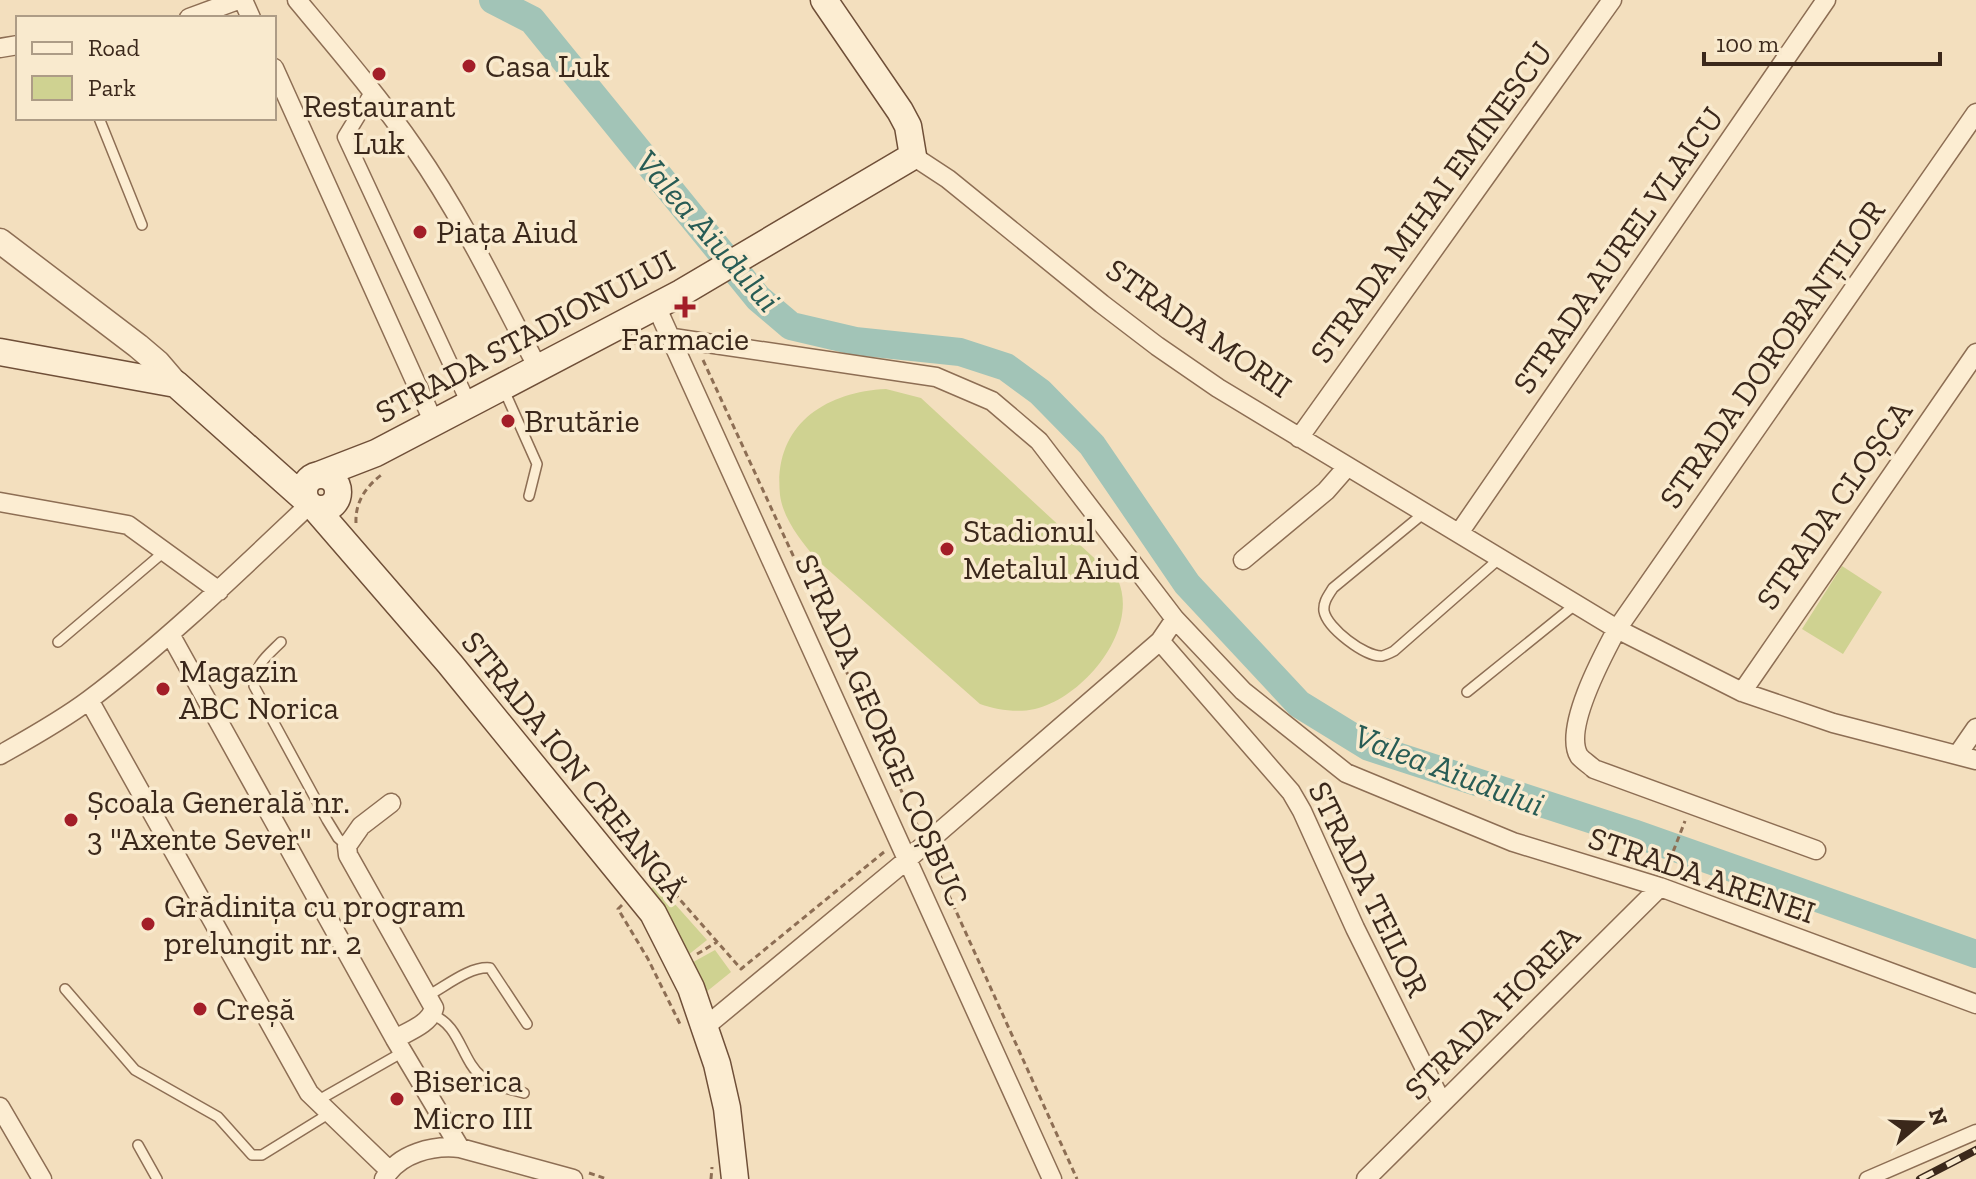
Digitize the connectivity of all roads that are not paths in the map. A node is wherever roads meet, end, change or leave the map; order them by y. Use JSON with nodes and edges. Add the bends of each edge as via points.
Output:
{"nodes":[{"id":1,"x":241,"y":0,"type":"edge"},
{"id":2,"x":297,"y":0,"type":"edge"},
{"id":3,"x":824,"y":0,"type":"edge"},
{"id":4,"x":1612,"y":0,"type":"edge"},
{"id":5,"x":1826,"y":0,"type":"edge"},
{"id":6,"x":195,"y":16,"type":"edge"},
{"id":7,"x":276,"y":72,"type":"edge"},
{"id":8,"x":373,"y":91,"type":"junction"},
{"id":9,"x":1976,"y":113,"type":"edge"},
{"id":10,"x":100,"y":120,"type":"edge"},
{"id":11,"x":913,"y":156,"type":"junction"},
{"id":12,"x":142,"y":225,"type":"dead end"},
{"id":13,"x":0,"y":241,"type":"edge"},
{"id":14,"x":656,"y":306,"type":"junction"},
{"id":15,"x":673,"y":338,"type":"junction"},
{"id":16,"x":0,"y":352,"type":"edge"},
{"id":17,"x":1976,"y":353,"type":"edge"},
{"id":18,"x":538,"y":368,"type":"junction"},
{"id":19,"x":176,"y":384,"type":"junction"},
{"id":20,"x":503,"y":387,"type":"junction"},
{"id":21,"x":469,"y":404,"type":"junction"},
{"id":22,"x":434,"y":423,"type":"junction"},
{"id":23,"x":1299,"y":438,"type":"junction"},
{"id":24,"x":1347,"y":467,"type":"junction"},
{"id":25,"x":319,"y":495,"type":"junction"},
{"id":26,"x":529,"y":496,"type":"dead end"},
{"id":27,"x":0,"y":502,"type":"edge"},
{"id":28,"x":1424,"y":513,"type":"junction"},
{"id":29,"x":1459,"y":533,"type":"junction"},
{"id":30,"x":165,"y":551,"type":"junction"},
{"id":31,"x":1500,"y":558,"type":"junction"},
{"id":32,"x":1243,"y":560,"type":"dead end"},
{"id":33,"x":219,"y":591,"type":"junction"},
{"id":34,"x":1576,"y":604,"type":"junction"},
{"id":35,"x":1175,"y":619,"type":"junction"},
{"id":36,"x":1617,"y":629,"type":"junction"},
{"id":37,"x":170,"y":634,"type":"junction"},
{"id":38,"x":1160,"y":641,"type":"junction"},
{"id":39,"x":58,"y":642,"type":"dead end"},
{"id":40,"x":281,"y":642,"type":"dead end"},
{"id":41,"x":1467,"y":692,"type":"dead end"},
{"id":42,"x":1742,"y":692,"type":"junction"},
{"id":43,"x":89,"y":700,"type":"junction"},
{"id":44,"x":1976,"y":728,"type":"edge"},
{"id":45,"x":5,"y":749,"type":"edge"},
{"id":46,"x":1967,"y":757,"type":"edge"},
{"id":47,"x":391,"y":803,"type":"dead end"},
{"id":48,"x":347,"y":846,"type":"junction"},
{"id":49,"x":1816,"y":850,"type":"dead end"},
{"id":50,"x":908,"y":859,"type":"junction"},
{"id":51,"x":1660,"y":887,"type":"junction"},
{"id":52,"x":65,"y":989,"type":"dead end"},
{"id":53,"x":429,"y":995,"type":"junction"},
{"id":54,"x":1976,"y":1004,"type":"edge"},
{"id":55,"x":432,"y":1015,"type":"junction"},
{"id":56,"x":527,"y":1024,"type":"dead end"},
{"id":57,"x":694,"y":1027,"type":"junction"},
{"id":58,"x":399,"y":1045,"type":"junction"},
{"id":59,"x":524,"y":1093,"type":"dead end"},
{"id":60,"x":1442,"y":1103,"type":"junction"},
{"id":61,"x":0,"y":1107,"type":"edge"},
{"id":62,"x":324,"y":1107,"type":"junction"},
{"id":63,"x":1976,"y":1132,"type":"edge"},
{"id":64,"x":138,"y":1145,"type":"dead end"},
{"id":65,"x":460,"y":1148,"type":"junction"},
{"id":66,"x":387,"y":1174,"type":"edge"},
{"id":67,"x":42,"y":1179,"type":"edge"},
{"id":68,"x":157,"y":1179,"type":"edge"},
{"id":69,"x":573,"y":1179,"type":"edge"},
{"id":70,"x":735,"y":1179,"type":"edge"},
{"id":71,"x":1052,"y":1179,"type":"edge"},
{"id":72,"x":1366,"y":1179,"type":"edge"},
{"id":73,"x":1867,"y":1179,"type":"edge"}],
"edges":[{"from":1,"to":6,"type":"street"},
{"from":2,"to":8,"type":"street"},
{"from":3,"to":11,"type":"main road","via":[[900,111]]},
{"from":4,"to":23,"type":"street","name":"STRADA MIHAI EMINESCU"},
{"from":5,"to":29,"type":"street","name":"STRADA AUREL VLAICU"},
{"from":7,"to":22,"type":"street"},
{"from":8,"to":18,"type":"street","via":[[453,207]]},
{"from":8,"to":21,"type":"street","via":[[345,137]]},
{"from":9,"to":36,"type":"street","name":"STRADA DOROBANȚILOR"},
{"from":10,"to":12,"type":"lane"},
{"from":11,"to":14,"type":"main road","name":"STRADA STADIONULUI"},
{"from":11,"to":23,"type":"street","name":"STRADA MORII","via":[[1157,346]]},
{"from":13,"to":19,"type":"street","name":"STRADA ION CREANGĂ","via":[[138,346]]},
{"from":14,"to":15,"type":"street","name":"STRADA GEORGE COȘBUC"},
{"from":14,"to":18,"type":"main road","name":"STRADA STADIONULUI"},
{"from":15,"to":35,"type":"street","name":"STRADA ARENEI","via":[[936,377],[992,401],[1039,441]]},
{"from":15,"to":50,"type":"street","name":"STRADA GEORGE COȘBUC"},
{"from":16,"to":19,"type":"main road"},
{"from":17,"to":42,"type":"street","name":"STRADA CLOȘCA"},
{"from":18,"to":20,"type":"main road","name":"STRADA STADIONULUI"},
{"from":19,"to":25,"type":"main road","name":"STRADA ION CREANGĂ","via":[[268,465]]},
{"from":20,"to":21,"type":"main road","name":"STRADA STADIONULUI"},
{"from":20,"to":26,"type":"lane","via":[[537,464]]},
{"from":21,"to":22,"type":"main road","name":"STRADA STADIONULUI"},
{"from":22,"to":25,"type":"main road","name":"STRADA STADIONULUI","via":[[382,462]]},
{"from":23,"to":24,"type":"street","name":"STRADA MORII"},
{"from":24,"to":28,"type":"street","name":"STRADA MORII"},
{"from":24,"to":32,"type":"street"},
{"from":25,"to":33,"type":"street"},
{"from":25,"to":57,"type":"main road","name":"STRADA ION CREANGĂ","via":[[356,555],[639,892],[681,964]]},
{"from":27,"to":30,"type":"street","via":[[128,525]]},
{"from":28,"to":29,"type":"street","name":"STRADA MORII"},
{"from":28,"to":31,"type":"lane","via":[[1324,601],[1328,622],[1369,653],[1382,656],[1394,651]]},
{"from":29,"to":31,"type":"street","name":"STRADA MORII"},
{"from":30,"to":33,"type":"street"},
{"from":30,"to":39,"type":"lane"},
{"from":31,"to":34,"type":"street","name":"STRADA MORII"},
{"from":33,"to":37,"type":"street"},
{"from":34,"to":36,"type":"street","name":"STRADA MORII"},
{"from":34,"to":41,"type":"lane"},
{"from":35,"to":38,"type":"street"},
{"from":35,"to":51,"type":"street","name":"STRADA ARENEI","via":[[1243,691],[1346,773],[1513,842]]},
{"from":36,"to":42,"type":"street","name":"STRADA MORII"},
{"from":36,"to":49,"type":"street","via":[[1596,668],[1574,735],[1579,756],[1594,769]]},
{"from":37,"to":43,"type":"street"},
{"from":37,"to":58,"type":"street"},
{"from":38,"to":50,"type":"street"},
{"from":38,"to":60,"type":"street","name":"STRADA TEILOR","via":[[1296,801]]},
{"from":40,"to":48,"type":"lane","via":[[259,663],[254,686],[327,820]]},
{"from":42,"to":46,"type":"street","name":"STRADA MORII","via":[[1833,723]]},
{"from":43,"to":45,"type":"street"},
{"from":43,"to":62,"type":"street","via":[[309,1093]]},
{"from":44,"to":46,"type":"street"},
{"from":47,"to":48,"type":"street","via":[[361,826]]},
{"from":48,"to":53,"type":"street"},
{"from":50,"to":57,"type":"street"},
{"from":50,"to":71,"type":"street","name":"STRADA GEORGE COȘBUC"},
{"from":51,"to":54,"type":"street","name":"STRADA ARENEI"},
{"from":51,"to":60,"type":"street","name":"STRADA HOREA"},
{"from":52,"to":62,"type":"lane","via":[[135,1070],[218,1117],[252,1155],[262,1155]]},
{"from":53,"to":55,"type":"street"},
{"from":53,"to":56,"type":"lane","via":[[473,971],[490,968]]},
{"from":55,"to":58,"type":"street"},
{"from":55,"to":59,"type":"lane","via":[[447,1021],[484,1079]]},
{"from":57,"to":70,"type":"main road","name":"STRADA ION CREANGĂ","via":[[727,1108]]},
{"from":58,"to":62,"type":"lane"},
{"from":58,"to":65,"type":"street"},
{"from":60,"to":72,"type":"street","name":"STRADA HOREA"},
{"from":61,"to":67,"type":"street"},
{"from":62,"to":66,"type":"street"},
{"from":63,"to":73,"type":"street"},
{"from":64,"to":68,"type":"lane"},
{"from":65,"to":66,"type":"street","via":[[426,1148]]},
{"from":65,"to":69,"type":"street"}]}
